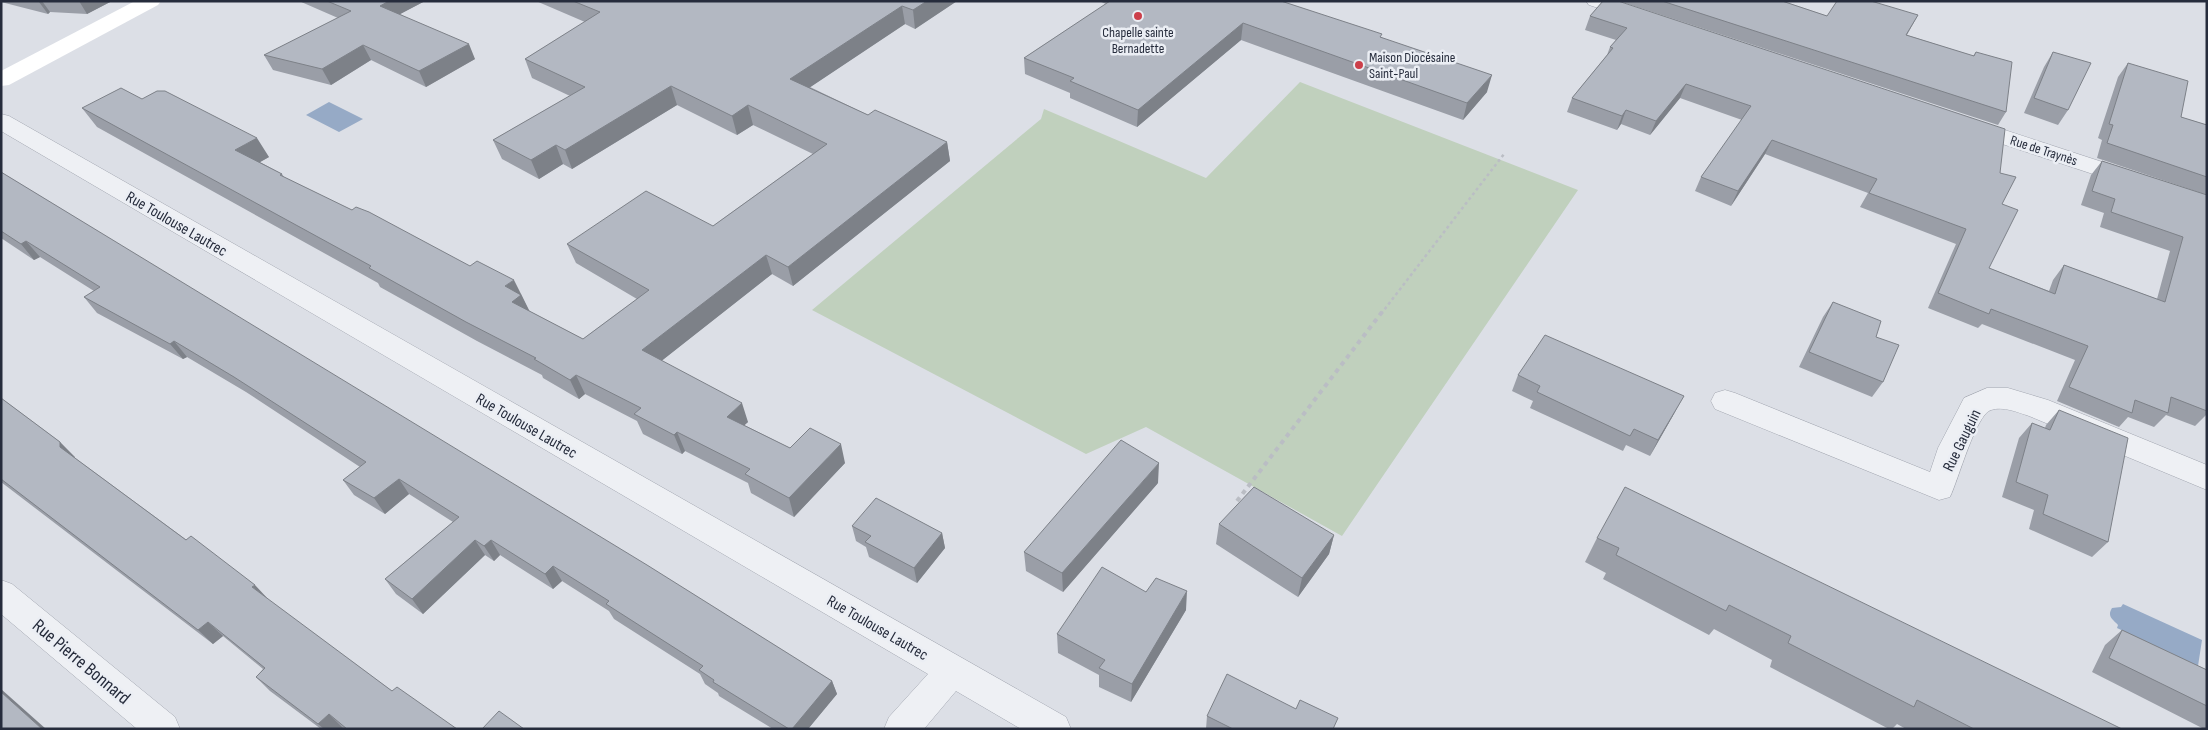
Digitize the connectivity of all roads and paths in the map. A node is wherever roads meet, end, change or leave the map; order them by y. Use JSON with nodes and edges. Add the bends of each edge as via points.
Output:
{"nodes":[{"id":1,"x":151,"y":1,"type":"edge"},
{"id":2,"x":1596,"y":1,"type":"edge"},
{"id":3,"x":1657,"y":21,"type":"edge"},
{"id":4,"x":1,"y":80,"type":"edge"},
{"id":5,"x":1952,"y":120,"type":"edge"},
{"id":6,"x":1,"y":121,"type":"edge"},
{"id":7,"x":1504,"y":154,"type":"dead end"},
{"id":8,"x":2150,"y":185,"type":"edge"},
{"id":9,"x":1725,"y":401,"type":"dead end"},
{"id":10,"x":2207,"y":478,"type":"edge"},
{"id":11,"x":1237,"y":501,"type":"dead end"},
{"id":12,"x":1,"y":594,"type":"edge"},
{"id":13,"x":953,"y":670,"type":"junction"},
{"id":14,"x":163,"y":729,"type":"edge"},
{"id":15,"x":901,"y":729,"type":"edge"},
{"id":16,"x":1054,"y":729,"type":"edge"}],
"edges":[{"from":1,"to":4,"type":"main road"},
{"from":2,"to":3,"type":"street"},
{"from":5,"to":8,"type":"street","name":"Rue de Traynès"},
{"from":6,"to":13,"type":"street","name":"Rue Toulouse Lautrec"},
{"from":7,"to":11,"type":"path"},
{"from":9,"to":10,"type":"street","name":"Rue Gauguin","via":[[1939,488],[1953,448],[1974,406],[1987,399],[2008,399],[2038,408]]},
{"from":12,"to":14,"type":"street","name":"Rue Pierre Bonnard"},
{"from":13,"to":15,"type":"street"},
{"from":13,"to":16,"type":"street","name":"Rue Toulouse Lautrec"}]}
